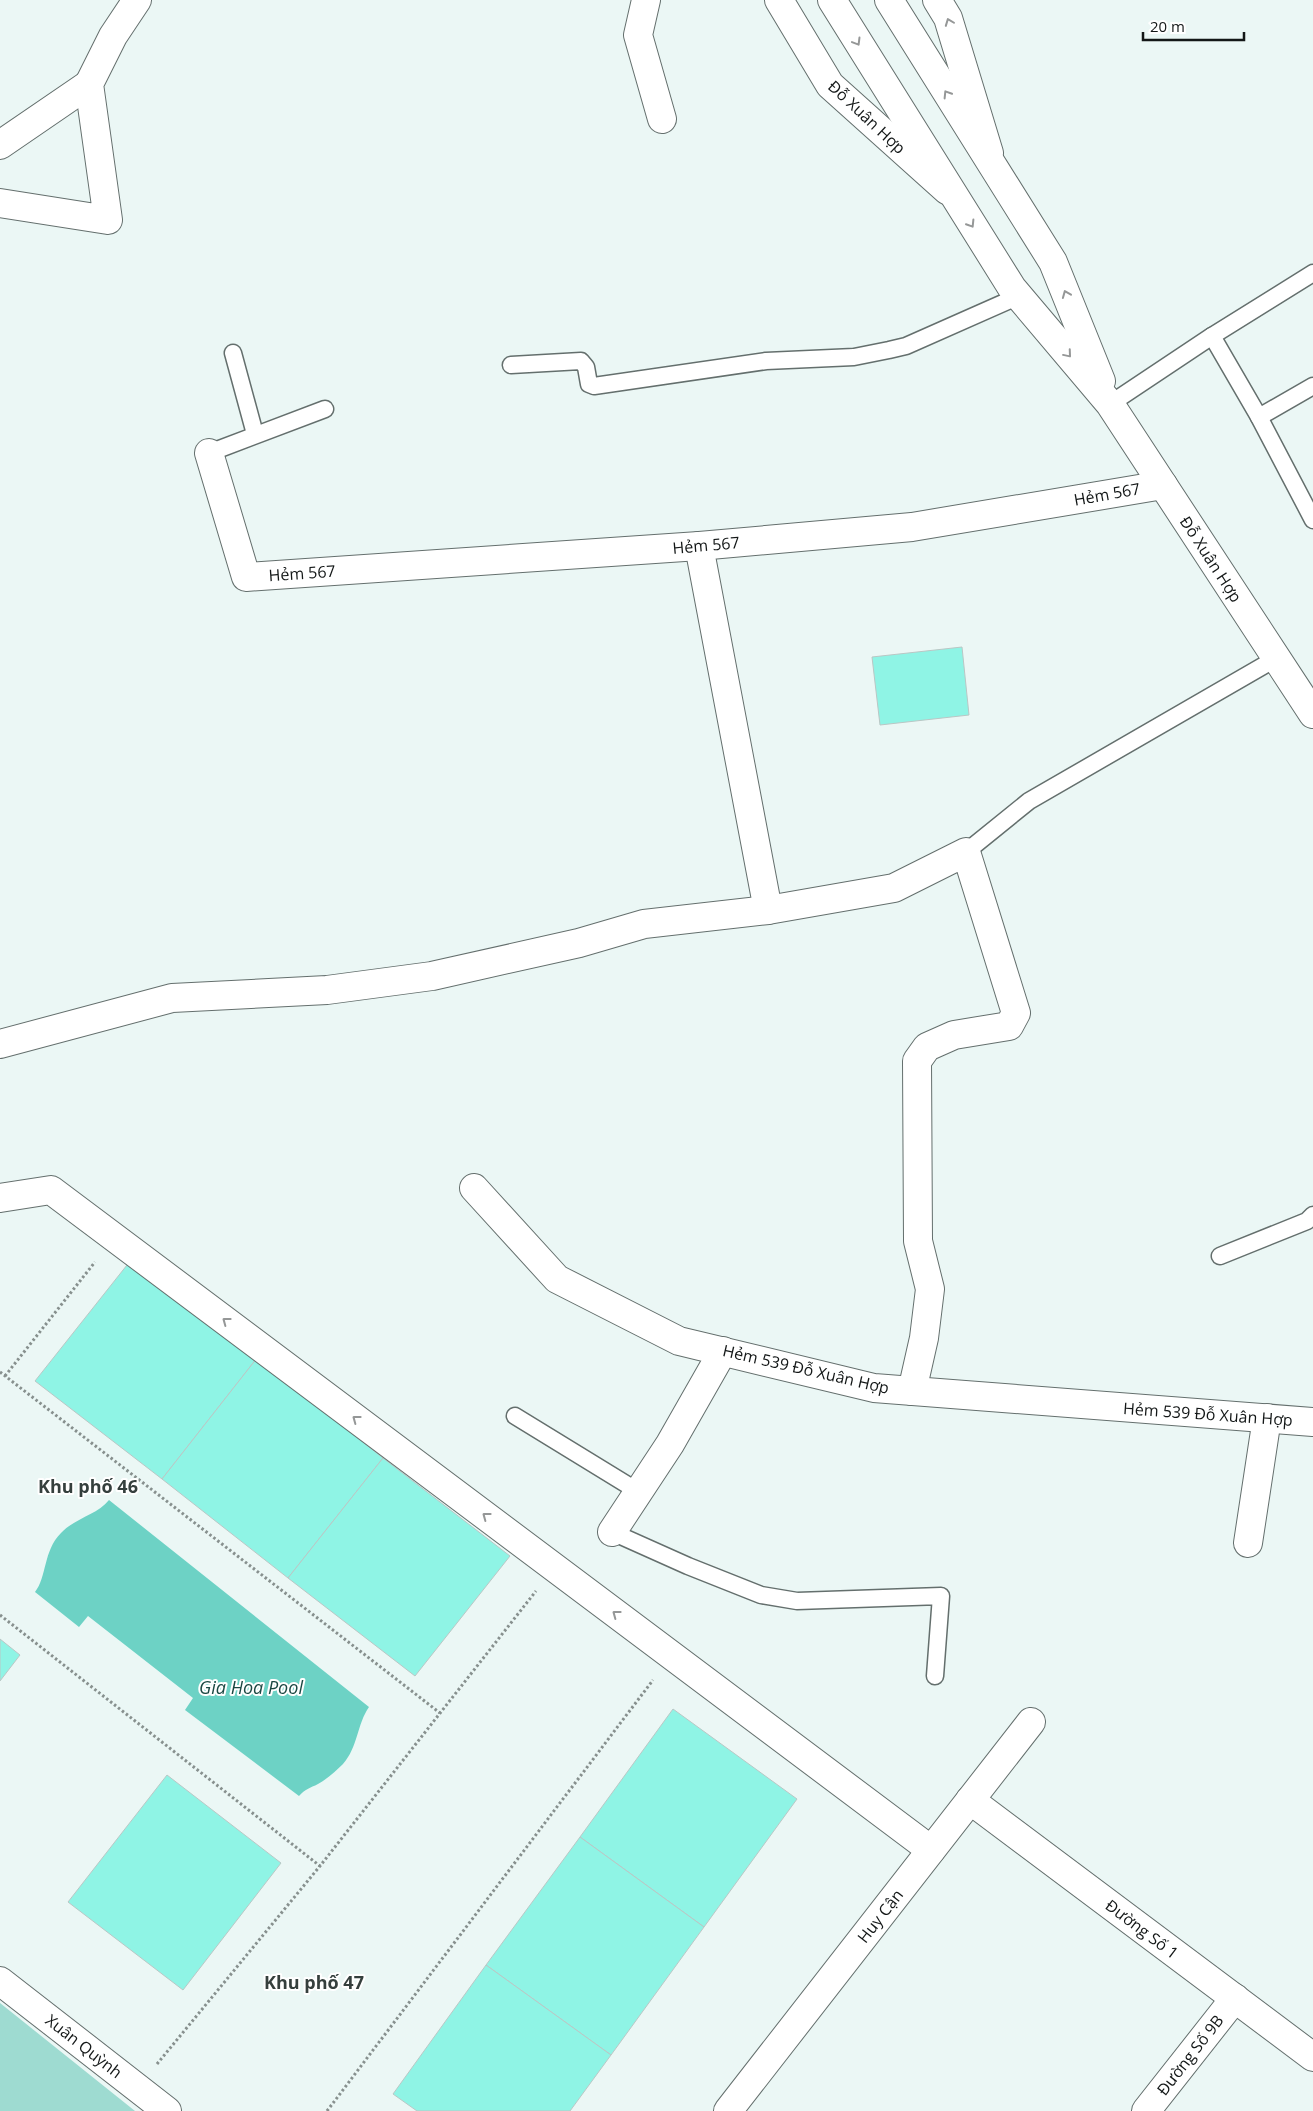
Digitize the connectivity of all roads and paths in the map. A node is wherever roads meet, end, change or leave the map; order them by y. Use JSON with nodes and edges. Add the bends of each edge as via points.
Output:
{"nodes":[{"id":1,"x":137,"y":0,"type":"edge"},
{"id":2,"x":646,"y":0,"type":"edge"},
{"id":3,"x":779,"y":0,"type":"edge"},
{"id":4,"x":832,"y":0,"type":"edge"},
{"id":5,"x":889,"y":0,"type":"edge"},
{"id":6,"x":937,"y":0,"type":"edge"},
{"id":7,"x":89,"y":84,"type":"junction"},
{"id":8,"x":662,"y":119,"type":"dead end"},
{"id":9,"x":0,"y":145,"type":"edge"},
{"id":10,"x":994,"y":169,"type":"junction"},
{"id":11,"x":953,"y":196,"type":"junction"},
{"id":12,"x":0,"y":203,"type":"edge"},
{"id":13,"x":1313,"y":272,"type":"edge"},
{"id":14,"x":1019,"y":296,"type":"junction"},
{"id":15,"x":1212,"y":336,"type":"junction"},
{"id":16,"x":233,"y":353,"type":"dead end"},
{"id":17,"x":511,"y":365,"type":"dead end"},
{"id":18,"x":1313,"y":386,"type":"edge"},
{"id":19,"x":1110,"y":404,"type":"junction"},
{"id":20,"x":325,"y":409,"type":"dead end"},
{"id":21,"x":1259,"y":417,"type":"junction"},
{"id":22,"x":255,"y":434,"type":"junction"},
{"id":23,"x":209,"y":453,"type":"joint"},
{"id":24,"x":1163,"y":485,"type":"junction"},
{"id":25,"x":1313,"y":520,"type":"edge"},
{"id":26,"x":699,"y":546,"type":"junction"},
{"id":27,"x":1275,"y":659,"type":"junction"},
{"id":28,"x":1313,"y":714,"type":"edge"},
{"id":29,"x":966,"y":852,"type":"junction"},
{"id":30,"x":768,"y":910,"type":"junction"},
{"id":31,"x":0,"y":1044,"type":"edge"},
{"id":32,"x":474,"y":1188,"type":"dead end"},
{"id":33,"x":0,"y":1198,"type":"edge"},
{"id":34,"x":1313,"y":1215,"type":"edge"},
{"id":35,"x":114,"y":1238,"type":"junction"},
{"id":36,"x":1220,"y":1256,"type":"dead end"},
{"id":37,"x":723,"y":1351,"type":"junction"},
{"id":38,"x":0,"y":1372,"type":"edge"},
{"id":39,"x":5,"y":1376,"type":"junction"},
{"id":40,"x":912,"y":1391,"type":"junction"},
{"id":41,"x":515,"y":1416,"type":"dead end"},
{"id":42,"x":1266,"y":1418,"type":"junction"},
{"id":43,"x":1313,"y":1422,"type":"edge"},
{"id":44,"x":638,"y":1492,"type":"junction"},
{"id":45,"x":612,"y":1532,"type":"joint"},
{"id":46,"x":1248,"y":1543,"type":"dead end"},
{"id":47,"x":554,"y":1568,"type":"junction"},
{"id":48,"x":0,"y":1615,"type":"edge"},
{"id":49,"x":663,"y":1649,"type":"junction"},
{"id":50,"x":935,"y":1676,"type":"dead end"},
{"id":51,"x":440,"y":1713,"type":"junction"},
{"id":52,"x":1031,"y":1722,"type":"dead end"},
{"id":53,"x":970,"y":1800,"type":"junction"},
{"id":54,"x":931,"y":1850,"type":"junction"},
{"id":55,"x":320,"y":1866,"type":"junction"},
{"id":56,"x":0,"y":1981,"type":"edge"},
{"id":57,"x":1235,"y":1998,"type":"junction"},
{"id":58,"x":1313,"y":2058,"type":"edge"},
{"id":59,"x":138,"y":2088,"type":"junction"},
{"id":60,"x":167,"y":2111,"type":"edge"},
{"id":61,"x":328,"y":2111,"type":"edge"},
{"id":62,"x":728,"y":2111,"type":"edge"},
{"id":63,"x":1146,"y":2111,"type":"edge"}],
"edges":[{"from":1,"to":7,"type":"street","via":[[113,36]]},
{"from":2,"to":8,"type":"street","via":[[638,35]]},
{"from":3,"to":11,"type":"street","name":"Đỗ Xuân Hợp","via":[[830,85]]},
{"from":4,"to":11,"type":"street","name":"Đỗ Xuân Hợp","one_way":true},
{"from":10,"to":5,"type":"street","name":"Đỗ Xuân Hợp","one_way":true},
{"from":10,"to":6,"type":"street","name":"Đỗ Xuân Hợp","one_way":true,"via":[[948,18]]},
{"from":7,"to":9,"type":"street"},
{"from":7,"to":12,"type":"street","via":[[108,220]]},
{"from":19,"to":10,"type":"street","name":"Đỗ Xuân Hợp","one_way":true,"via":[[1053,262]]},
{"from":11,"to":14,"type":"street","name":"Đỗ Xuân Hợp","one_way":true},
{"from":13,"to":15,"type":"lane"},
{"from":14,"to":17,"type":"lane","via":[[906,346],[854,357],[766,361],[594,386],[589,384],[586,367],[581,361]]},
{"from":14,"to":19,"type":"street","name":"Đỗ Xuân Hợp","one_way":true},
{"from":15,"to":19,"type":"lane"},
{"from":15,"to":21,"type":"lane"},
{"from":16,"to":22,"type":"lane"},
{"from":18,"to":21,"type":"lane"},
{"from":19,"to":24,"type":"street","name":"Đỗ Xuân Hợp"},
{"from":20,"to":22,"type":"lane"},
{"from":21,"to":25,"type":"lane"},
{"from":22,"to":23,"type":"lane"},
{"from":23,"to":26,"type":"street","name":"Hẻm 567","via":[[246,577]]},
{"from":24,"to":26,"type":"street","name":"Hẻm 567","via":[[912,527]]},
{"from":24,"to":27,"type":"street","name":"Đỗ Xuân Hợp"},
{"from":26,"to":30,"type":"street"},
{"from":27,"to":28,"type":"street","name":"Đỗ Xuân Hợp"},
{"from":27,"to":29,"type":"lane","via":[[1030,801]]},
{"from":29,"to":30,"type":"street","via":[[894,888]]},
{"from":29,"to":40,"type":"street","via":[[1016,1013],[1009,1026],[954,1034],[927,1046],[917,1061],[918,1241],[930,1289],[924,1338]]},
{"from":30,"to":31,"type":"street","via":[[644,924],[579,943],[432,976],[327,990],[172,998]]},
{"from":32,"to":37,"type":"street","name":"Hẻm 539 Đỗ Xuân Hợp","via":[[557,1279],[680,1340]]},
{"from":33,"to":35,"type":"street","via":[[51,1190]]},
{"from":34,"to":36,"type":"lane","via":[[1307,1221]]},
{"from":35,"to":39,"type":"path"},
{"from":47,"to":35,"type":"street","one_way":true},
{"from":37,"to":40,"type":"street","name":"Hẻm 539 Đỗ Xuân Hợp","via":[[874,1388]]},
{"from":37,"to":44,"type":"street","via":[[670,1444]]},
{"from":38,"to":39,"type":"path"},
{"from":39,"to":51,"type":"path"},
{"from":40,"to":42,"type":"street","name":"Hẻm 539 Đỗ Xuân Hợp"},
{"from":41,"to":44,"type":"lane"},
{"from":42,"to":43,"type":"street","name":"Hẻm 539 Đỗ Xuân Hợp"},
{"from":42,"to":46,"type":"street"},
{"from":44,"to":45,"type":"street"},
{"from":45,"to":50,"type":"lane","via":[[761,1595],[797,1601],[941,1596]]},
{"from":49,"to":47,"type":"street","one_way":true},
{"from":47,"to":51,"type":"path"},
{"from":48,"to":55,"type":"path"},
{"from":49,"to":54,"type":"street"},
{"from":49,"to":61,"type":"path"},
{"from":51,"to":55,"type":"path"},
{"from":52,"to":53,"type":"street","name":"Huy Cận"},
{"from":53,"to":54,"type":"street","name":"Huy Cận"},
{"from":53,"to":57,"type":"street","name":"Đường Số 1"},
{"from":54,"to":62,"type":"street","name":"Huy Cận"},
{"from":55,"to":59,"type":"path"},
{"from":56,"to":59,"type":"street","name":"Xuân Quỳnh"},
{"from":57,"to":58,"type":"street","name":"Đường Số 1"},
{"from":57,"to":63,"type":"street","name":"Đường Số 9B"},
{"from":59,"to":60,"type":"street","name":"Xuân Quỳnh"}]}
